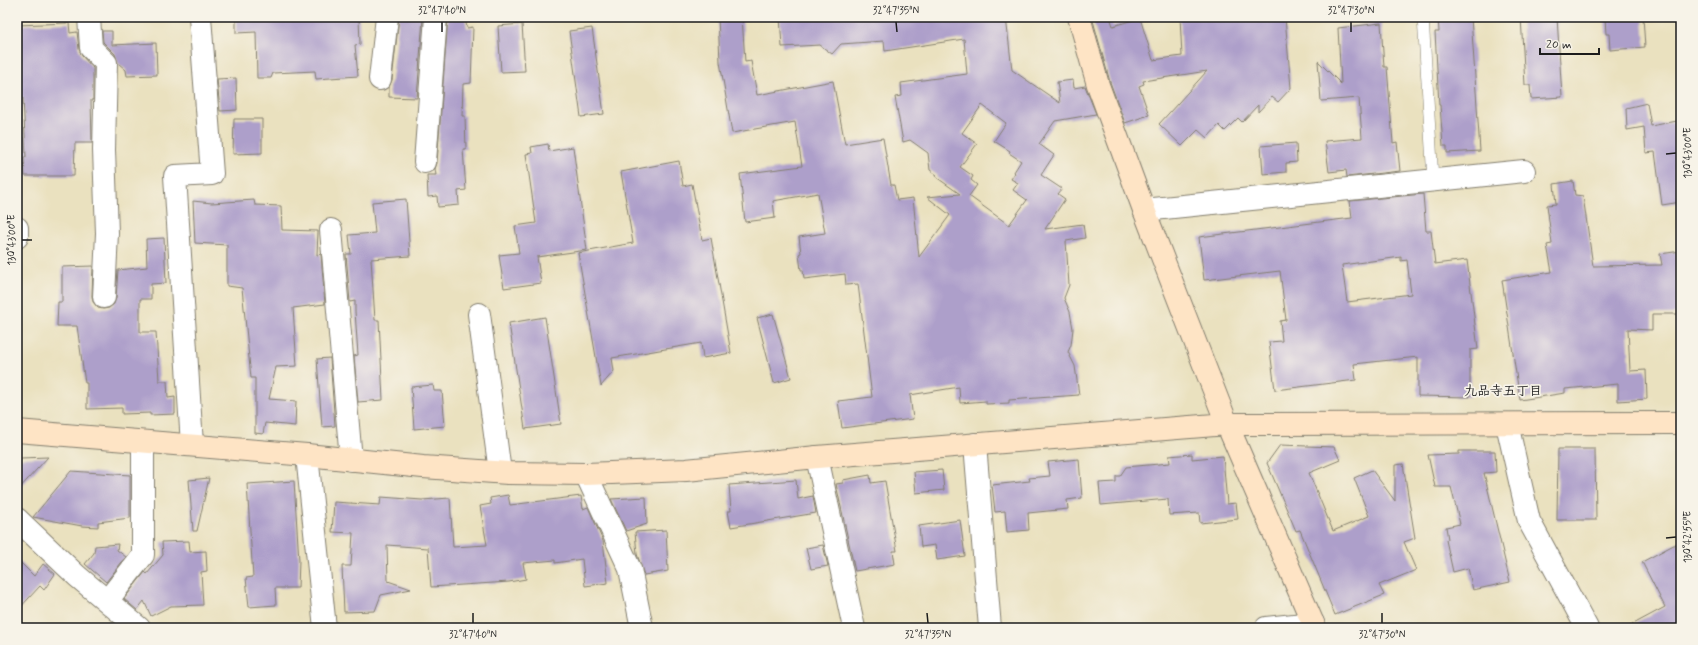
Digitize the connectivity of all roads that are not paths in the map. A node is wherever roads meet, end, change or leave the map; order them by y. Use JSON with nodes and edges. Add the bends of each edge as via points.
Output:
{"nodes":[{"id":1,"x":89,"y":17,"type":"edge"},
{"id":2,"x":200,"y":17,"type":"edge"},
{"id":3,"x":387,"y":17,"type":"edge"},
{"id":4,"x":436,"y":17,"type":"edge"},
{"id":5,"x":1079,"y":17,"type":"edge"},
{"id":6,"x":1423,"y":17,"type":"edge"},
{"id":7,"x":380,"y":79,"type":"dead end"},
{"id":8,"x":425,"y":162,"type":"dead end"},
{"id":9,"x":1524,"y":171,"type":"dead end"},
{"id":10,"x":1433,"y":180,"type":"junction"},
{"id":11,"x":1144,"y":210,"type":"junction"},
{"id":12,"x":17,"y":228,"type":"edge"},
{"id":13,"x":331,"y":230,"type":"dead end"},
{"id":14,"x":17,"y":237,"type":"edge"},
{"id":15,"x":104,"y":297,"type":"dead end"},
{"id":16,"x":479,"y":314,"type":"dead end"},
{"id":17,"x":1681,"y":423,"type":"edge"},
{"id":18,"x":1227,"y":424,"type":"junction"},
{"id":19,"x":1508,"y":424,"type":"junction"},
{"id":20,"x":18,"y":432,"type":"edge"},
{"id":21,"x":143,"y":442,"type":"junction"},
{"id":22,"x":975,"y":444,"type":"junction"},
{"id":23,"x":192,"y":445,"type":"junction"},
{"id":24,"x":307,"y":455,"type":"junction"},
{"id":25,"x":817,"y":457,"type":"junction"},
{"id":26,"x":351,"y":460,"type":"junction"},
{"id":27,"x":500,"y":472,"type":"junction"},
{"id":28,"x":586,"y":474,"type":"junction"},
{"id":29,"x":17,"y":519,"type":"edge"},
{"id":30,"x":107,"y":601,"type":"junction"},
{"id":31,"x":1314,"y":626,"type":"edge"},
{"id":32,"x":139,"y":628,"type":"edge"},
{"id":33,"x":325,"y":628,"type":"edge"},
{"id":34,"x":642,"y":628,"type":"edge"},
{"id":35,"x":854,"y":628,"type":"edge"},
{"id":36,"x":990,"y":628,"type":"edge"},
{"id":37,"x":1266,"y":628,"type":"edge"},
{"id":38,"x":1587,"y":628,"type":"edge"}],
"edges":[{"from":1,"to":15,"type":"street","via":[[91,48],[106,63],[104,150],[107,232]]},
{"from":2,"to":23,"type":"street","via":[[212,174],[175,176]]},
{"from":3,"to":7,"type":"street"},
{"from":4,"to":8,"type":"street"},
{"from":5,"to":11,"type":"street","via":[[1098,85]]},
{"from":6,"to":10,"type":"lane"},
{"from":9,"to":10,"type":"street"},
{"from":10,"to":11,"type":"street"},
{"from":11,"to":18,"type":"street"},
{"from":12,"to":14,"type":"street"},
{"from":13,"to":26,"type":"street"},
{"from":16,"to":27,"type":"street"},
{"from":17,"to":19,"type":"street"},
{"from":18,"to":19,"type":"street"},
{"from":18,"to":22,"type":"street"},
{"from":18,"to":31,"type":"street"},
{"from":19,"to":38,"type":"street","via":[[1529,521]]},
{"from":20,"to":21,"type":"street"},
{"from":21,"to":23,"type":"street"},
{"from":21,"to":30,"type":"street","via":[[143,555]]},
{"from":22,"to":25,"type":"street"},
{"from":22,"to":36,"type":"street"},
{"from":23,"to":24,"type":"street"},
{"from":24,"to":26,"type":"street"},
{"from":24,"to":33,"type":"street"},
{"from":25,"to":28,"type":"street","via":[[686,470]]},
{"from":25,"to":35,"type":"street"},
{"from":26,"to":27,"type":"street"},
{"from":27,"to":28,"type":"street"},
{"from":28,"to":34,"type":"street","via":[[630,569]]},
{"from":29,"to":30,"type":"street"},
{"from":30,"to":32,"type":"street"},
{"from":31,"to":37,"type":"street"}]}
